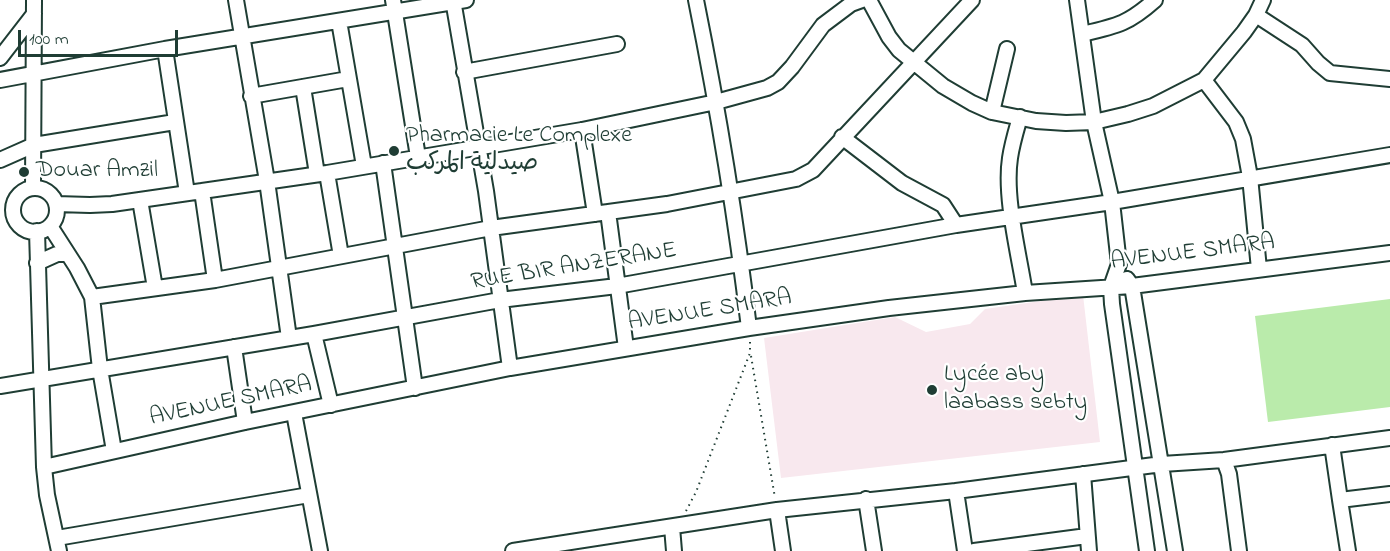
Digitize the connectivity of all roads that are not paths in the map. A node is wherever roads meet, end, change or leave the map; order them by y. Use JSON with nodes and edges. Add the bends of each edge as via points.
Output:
{"nodes":[{"id":1,"x":236,"y":0,"type":"edge"},
{"id":2,"x":696,"y":0,"type":"edge"},
{"id":3,"x":862,"y":0,"type":"edge"},
{"id":4,"x":869,"y":0,"type":"edge"},
{"id":5,"x":972,"y":0,"type":"edge"},
{"id":6,"x":1077,"y":0,"type":"edge"},
{"id":7,"x":1155,"y":0,"type":"edge"},
{"id":8,"x":1263,"y":0,"type":"edge"},
{"id":9,"x":457,"y":1,"type":"edge"},
{"id":10,"x":394,"y":6,"type":"edge"},
{"id":11,"x":34,"y":7,"type":"edge"},
{"id":12,"x":1256,"y":15,"type":"junction"},
{"id":13,"x":339,"y":21,"type":"junction"},
{"id":14,"x":1082,"y":34,"type":"junction"},
{"id":15,"x":242,"y":36,"type":"junction"},
{"id":16,"x":617,"y":44,"type":"dead end"},
{"id":17,"x":165,"y":49,"type":"junction"},
{"id":18,"x":1007,"y":49,"type":"dead end"},
{"id":19,"x":0,"y":57,"type":"edge"},
{"id":20,"x":912,"y":62,"type":"junction"},
{"id":21,"x":464,"y":72,"type":"junction"},
{"id":22,"x":35,"y":73,"type":"junction"},
{"id":23,"x":348,"y":78,"type":"junction"},
{"id":24,"x":1390,"y":79,"type":"edge"},
{"id":25,"x":0,"y":80,"type":"edge"},
{"id":26,"x":1204,"y":80,"type":"junction"},
{"id":27,"x":303,"y":87,"type":"junction"},
{"id":28,"x":251,"y":96,"type":"junction"},
{"id":29,"x":716,"y":102,"type":"junction"},
{"id":30,"x":992,"y":112,"type":"junction"},
{"id":31,"x":1020,"y":117,"type":"junction"},
{"id":32,"x":175,"y":122,"type":"junction"},
{"id":33,"x":1094,"y":122,"type":"junction"},
{"id":34,"x":582,"y":130,"type":"junction"},
{"id":35,"x":842,"y":137,"type":"junction"},
{"id":36,"x":34,"y":145,"type":"junction"},
{"id":37,"x":478,"y":146,"type":"junction"},
{"id":38,"x":1390,"y":155,"type":"edge"},
{"id":39,"x":418,"y":156,"type":"junction"},
{"id":40,"x":0,"y":160,"type":"edge"},
{"id":41,"x":383,"y":164,"type":"junction"},
{"id":42,"x":364,"y":166,"type":"junction"},
{"id":43,"x":322,"y":173,"type":"junction"},
{"id":44,"x":1250,"y":177,"type":"junction"},
{"id":45,"x":267,"y":181,"type":"junction"},
{"id":46,"x":33,"y":188,"type":"junction"},
{"id":47,"x":202,"y":190,"type":"junction"},
{"id":48,"x":729,"y":192,"type":"junction"},
{"id":49,"x":187,"y":193,"type":"junction"},
{"id":50,"x":140,"y":200,"type":"junction"},
{"id":51,"x":1112,"y":202,"type":"junction"},
{"id":52,"x":56,"y":204,"type":"junction"},
{"id":53,"x":601,"y":213,"type":"junction"},
{"id":54,"x":7,"y":217,"type":"edge"},
{"id":55,"x":1013,"y":217,"type":"junction"},
{"id":56,"x":956,"y":225,"type":"junction"},
{"id":57,"x":491,"y":228,"type":"junction"},
{"id":58,"x":43,"y":229,"type":"junction"},
{"id":59,"x":394,"y":248,"type":"junction"},
{"id":60,"x":1390,"y":253,"type":"edge"},
{"id":61,"x":68,"y":254,"type":"junction"},
{"id":62,"x":341,"y":256,"type":"junction"},
{"id":63,"x":37,"y":263,"type":"junction"},
{"id":64,"x":741,"y":264,"type":"junction"},
{"id":65,"x":1119,"y":264,"type":"junction"},
{"id":66,"x":280,"y":268,"type":"junction"},
{"id":67,"x":1259,"y":269,"type":"junction"},
{"id":68,"x":215,"y":280,"type":"junction"},
{"id":69,"x":617,"y":286,"type":"junction"},
{"id":70,"x":1131,"y":286,"type":"junction"},
{"id":71,"x":1111,"y":287,"type":"junction"},
{"id":72,"x":155,"y":288,"type":"junction"},
{"id":73,"x":1025,"y":294,"type":"junction"},
{"id":74,"x":92,"y":297,"type":"junction"},
{"id":75,"x":500,"y":300,"type":"junction"},
{"id":76,"x":404,"y":318,"type":"junction"},
{"id":77,"x":749,"y":328,"type":"junction"},
{"id":78,"x":314,"y":334,"type":"junction"},
{"id":79,"x":289,"y":338,"type":"junction"},
{"id":80,"x":234,"y":347,"type":"junction"},
{"id":81,"x":626,"y":348,"type":"junction"},
{"id":82,"x":510,"y":368,"type":"junction"},
{"id":83,"x":100,"y":369,"type":"junction"},
{"id":84,"x":42,"y":379,"type":"junction"},
{"id":85,"x":0,"y":386,"type":"edge"},
{"id":86,"x":415,"y":388,"type":"junction"},
{"id":87,"x":331,"y":405,"type":"junction"},
{"id":88,"x":294,"y":413,"type":"junction"},
{"id":89,"x":245,"y":422,"type":"junction"},
{"id":90,"x":1390,"y":438,"type":"edge"},
{"id":91,"x":1332,"y":445,"type":"junction"},
{"id":92,"x":114,"y":451,"type":"junction"},
{"id":93,"x":1224,"y":460,"type":"junction"},
{"id":94,"x":1162,"y":464,"type":"junction"},
{"id":95,"x":44,"y":467,"type":"junction"},
{"id":96,"x":1134,"y":467,"type":"junction"},
{"id":97,"x":1083,"y":474,"type":"junction"},
{"id":98,"x":956,"y":490,"type":"junction"},
{"id":99,"x":1390,"y":494,"type":"edge"},
{"id":100,"x":309,"y":495,"type":"junction"},
{"id":101,"x":867,"y":499,"type":"junction"},
{"id":102,"x":1340,"y":500,"type":"junction"},
{"id":103,"x":777,"y":510,"type":"junction"},
{"id":104,"x":672,"y":527,"type":"junction"},
{"id":105,"x":1087,"y":536,"type":"junction"},
{"id":106,"x":58,"y":544,"type":"edge"},
{"id":107,"x":538,"y":549,"type":"edge"},
{"id":108,"x":320,"y":551,"type":"edge"},
{"id":109,"x":513,"y":551,"type":"edge"},
{"id":110,"x":674,"y":551,"type":"edge"},
{"id":111,"x":783,"y":551,"type":"edge"},
{"id":112,"x":874,"y":551,"type":"edge"},
{"id":113,"x":965,"y":551,"type":"edge"},
{"id":114,"x":974,"y":551,"type":"edge"},
{"id":115,"x":1089,"y":551,"type":"edge"},
{"id":116,"x":1147,"y":551,"type":"edge"},
{"id":117,"x":1175,"y":551,"type":"edge"},
{"id":118,"x":1239,"y":551,"type":"edge"},
{"id":119,"x":1347,"y":551,"type":"edge"}],
"edges":[{"from":1,"to":15,"type":"street"},
{"from":2,"to":29,"type":"street"},
{"from":3,"to":29,"type":"street","via":[[823,26],[778,82]]},
{"from":4,"to":20,"type":"street","via":[[889,38]]},
{"from":5,"to":20,"type":"street"},
{"from":6,"to":14,"type":"street"},
{"from":7,"to":14,"type":"street","via":[[1119,26]]},
{"from":8,"to":12,"type":"street"},
{"from":9,"to":10,"type":"street"},
{"from":9,"to":21,"type":"street"},
{"from":10,"to":13,"type":"street"},
{"from":10,"to":39,"type":"street"},
{"from":11,"to":19,"type":"street"},
{"from":11,"to":22,"type":"street"},
{"from":12,"to":24,"type":"street","via":[[1302,45],[1330,73]]},
{"from":12,"to":26,"type":"street"},
{"from":13,"to":15,"type":"street"},
{"from":13,"to":23,"type":"street"},
{"from":14,"to":33,"type":"street"},
{"from":15,"to":17,"type":"street"},
{"from":15,"to":28,"type":"street"},
{"from":16,"to":21,"type":"street"},
{"from":17,"to":22,"type":"street"},
{"from":17,"to":32,"type":"street"},
{"from":18,"to":30,"type":"street"},
{"from":20,"to":30,"type":"street","via":[[943,86]]},
{"from":20,"to":35,"type":"street"},
{"from":21,"to":37,"type":"street"},
{"from":22,"to":25,"type":"street"},
{"from":22,"to":36,"type":"street"},
{"from":23,"to":27,"type":"street"},
{"from":23,"to":42,"type":"street"},
{"from":26,"to":33,"type":"street","via":[[1153,106]]},
{"from":26,"to":44,"type":"street","via":[[1240,130]]},
{"from":27,"to":28,"type":"street"},
{"from":27,"to":43,"type":"street"},
{"from":28,"to":45,"type":"street"},
{"from":29,"to":34,"type":"street"},
{"from":29,"to":48,"type":"street"},
{"from":30,"to":31,"type":"street"},
{"from":31,"to":33,"type":"street","via":[[1036,122]]},
{"from":31,"to":55,"type":"street","via":[[1010,159]]},
{"from":32,"to":36,"type":"street"},
{"from":32,"to":49,"type":"street"},
{"from":33,"to":51,"type":"street"},
{"from":34,"to":37,"type":"street"},
{"from":34,"to":53,"type":"street"},
{"from":35,"to":48,"type":"street","via":[[804,176]]},
{"from":35,"to":56,"type":"street","via":[[902,183],[944,205]]},
{"from":36,"to":40,"type":"street"},
{"from":36,"to":46,"type":"street"},
{"from":37,"to":39,"type":"street"},
{"from":37,"to":57,"type":"street"},
{"from":38,"to":44,"type":"street","name":"RUE BIR ANZERANE"},
{"from":39,"to":41,"type":"street"},
{"from":41,"to":42,"type":"street"},
{"from":41,"to":59,"type":"street"},
{"from":42,"to":43,"type":"street"},
{"from":43,"to":45,"type":"street"},
{"from":43,"to":62,"type":"street"},
{"from":44,"to":51,"type":"street","name":"RUE BIR ANZERANE"},
{"from":44,"to":67,"type":"street"},
{"from":45,"to":47,"type":"street"},
{"from":45,"to":66,"type":"street"},
{"from":46,"to":52,"type":"street","via":[[50,193]]},
{"from":46,"to":54,"type":"street","via":[[19,194]]},
{"from":47,"to":49,"type":"street"},
{"from":47,"to":68,"type":"street"},
{"from":48,"to":53,"type":"street"},
{"from":48,"to":64,"type":"street"},
{"from":49,"to":50,"type":"street"},
{"from":50,"to":52,"type":"street","via":[[90,206]]},
{"from":50,"to":72,"type":"street"},
{"from":51,"to":55,"type":"street","name":"RUE BIR ANZERANE"},
{"from":51,"to":65,"type":"street"},
{"from":52,"to":58,"type":"street","via":[[57,212]]},
{"from":53,"to":57,"type":"street"},
{"from":53,"to":69,"type":"street"},
{"from":54,"to":58,"type":"street","via":[[22,228]]},
{"from":55,"to":56,"type":"street","name":"RUE BIR ANZERANE"},
{"from":55,"to":73,"type":"street"},
{"from":56,"to":64,"type":"street","name":"RUE BIR ANZERANE"},
{"from":57,"to":59,"type":"street"},
{"from":57,"to":75,"type":"street"},
{"from":58,"to":61,"type":"street"},
{"from":58,"to":63,"type":"street"},
{"from":59,"to":62,"type":"street"},
{"from":59,"to":76,"type":"street"},
{"from":60,"to":67,"type":"street","name":"AVENUE SMARA"},
{"from":61,"to":63,"type":"street","via":[[57,254]]},
{"from":61,"to":74,"type":"street"},
{"from":62,"to":66,"type":"street"},
{"from":63,"to":84,"type":"street"},
{"from":64,"to":69,"type":"street","name":"RUE BIR ANZERANE"},
{"from":64,"to":77,"type":"street"},
{"from":65,"to":70,"type":"street"},
{"from":65,"to":71,"type":"street"},
{"from":66,"to":68,"type":"street"},
{"from":66,"to":79,"type":"street"},
{"from":67,"to":70,"type":"street","name":"AVENUE SMARA"},
{"from":68,"to":72,"type":"street"},
{"from":69,"to":75,"type":"street","name":"RUE BIR ANZERANE"},
{"from":69,"to":81,"type":"street"},
{"from":70,"to":71,"type":"street","name":"AVENUE SMARA"},
{"from":70,"to":94,"type":"street"},
{"from":71,"to":73,"type":"street","name":"AVENUE SMARA"},
{"from":71,"to":96,"type":"street"},
{"from":72,"to":74,"type":"street"},
{"from":73,"to":77,"type":"street","name":"AVENUE SMARA"},
{"from":74,"to":83,"type":"street"},
{"from":75,"to":76,"type":"street","name":"RUE BIR ANZERANE"},
{"from":75,"to":82,"type":"street"},
{"from":76,"to":78,"type":"street","name":"RUE BIR ANZERANE"},
{"from":76,"to":86,"type":"street"},
{"from":77,"to":81,"type":"street","name":"AVENUE SMARA"},
{"from":78,"to":79,"type":"street","name":"RUE BIR ANZERANE"},
{"from":78,"to":87,"type":"street"},
{"from":79,"to":80,"type":"street","name":"RUE BIR ANZERANE"},
{"from":80,"to":83,"type":"street","name":"RUE BIR ANZERANE"},
{"from":80,"to":89,"type":"street"},
{"from":81,"to":82,"type":"street","name":"AVENUE SMARA"},
{"from":82,"to":86,"type":"street","name":"AVENUE SMARA"},
{"from":83,"to":84,"type":"street","name":"RUE BIR ANZERANE"},
{"from":83,"to":92,"type":"street"},
{"from":84,"to":85,"type":"street","name":"RUE BIR ANZERANE"},
{"from":84,"to":95,"type":"street"},
{"from":86,"to":87,"type":"street","name":"AVENUE SMARA"},
{"from":87,"to":88,"type":"street","name":"AVENUE SMARA"},
{"from":88,"to":89,"type":"street","name":"AVENUE SMARA"},
{"from":88,"to":100,"type":"street"},
{"from":89,"to":92,"type":"street","name":"AVENUE SMARA"},
{"from":90,"to":91,"type":"street"},
{"from":91,"to":93,"type":"street"},
{"from":91,"to":102,"type":"street"},
{"from":92,"to":95,"type":"street","name":"AVENUE SMARA"},
{"from":93,"to":94,"type":"street"},
{"from":93,"to":118,"type":"street"},
{"from":94,"to":96,"type":"street"},
{"from":94,"to":117,"type":"street"},
{"from":95,"to":106,"type":"street"},
{"from":96,"to":97,"type":"street"},
{"from":96,"to":116,"type":"street"},
{"from":97,"to":98,"type":"street"},
{"from":97,"to":105,"type":"street"},
{"from":98,"to":101,"type":"street"},
{"from":98,"to":113,"type":"street"},
{"from":99,"to":102,"type":"street"},
{"from":100,"to":106,"type":"street"},
{"from":100,"to":108,"type":"street"},
{"from":101,"to":103,"type":"street"},
{"from":101,"to":112,"type":"street"},
{"from":102,"to":119,"type":"street"},
{"from":103,"to":104,"type":"street"},
{"from":103,"to":111,"type":"street"},
{"from":104,"to":107,"type":"street"},
{"from":104,"to":110,"type":"street"},
{"from":105,"to":114,"type":"street"},
{"from":105,"to":115,"type":"street"},
{"from":107,"to":109,"type":"street"}]}
